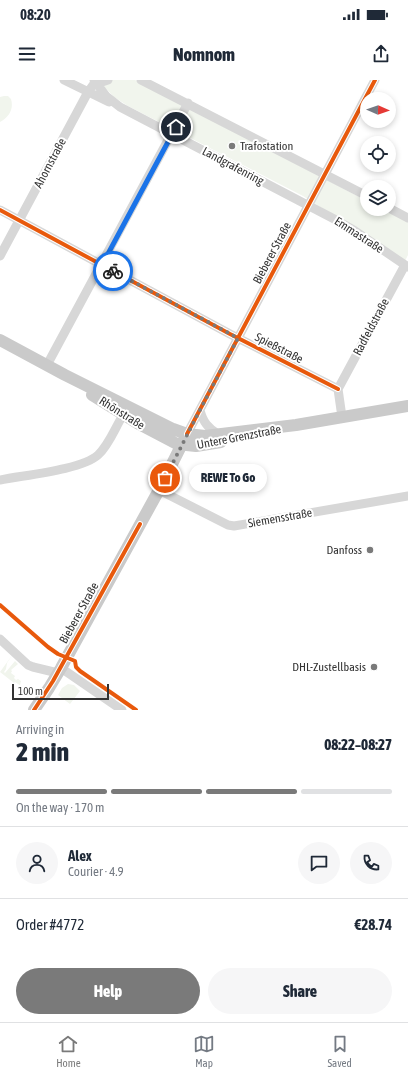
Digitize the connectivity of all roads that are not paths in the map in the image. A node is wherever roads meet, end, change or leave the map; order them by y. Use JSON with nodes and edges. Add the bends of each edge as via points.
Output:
{"nodes":[{"id":1,"x":64,"y":80,"type":"edge"},
{"id":2,"x":108,"y":80,"type":"edge"},
{"id":3,"x":141,"y":80,"type":"edge"},
{"id":4,"x":375,"y":80,"type":"edge"},
{"id":5,"x":95,"y":82,"type":"edge"},
{"id":6,"x":88,"y":92,"type":"junction"},
{"id":7,"x":188,"y":103,"type":"junction"},
{"id":8,"x":116,"y":104,"type":"junction"},
{"id":9,"x":172,"y":134,"type":"junction"},
{"id":10,"x":326,"y":174,"type":"junction"},
{"id":11,"x":360,"y":192,"type":"edge"},
{"id":12,"x":309,"y":206,"type":"junction"},
{"id":13,"x":0,"y":210,"type":"edge"},
{"id":14,"x":396,"y":212,"type":"edge"},
{"id":15,"x":408,"y":218,"type":"edge"},
{"id":16,"x":19,"y":220,"type":"junction"},
{"id":17,"x":0,"y":256,"type":"edge"},
{"id":18,"x":102,"y":265,"type":"junction"},
{"id":19,"x":406,"y":266,"type":"edge"},
{"id":20,"x":238,"y":338,"type":"junction"},
{"id":21,"x":0,"y":340,"type":"edge"},
{"id":22,"x":47,"y":366,"type":"junction"},
{"id":23,"x":65,"y":375,"type":"junction"},
{"id":24,"x":338,"y":389,"type":"junction"},
{"id":25,"x":408,"y":406,"type":"edge"},
{"id":26,"x":200,"y":410,"type":"junction"},
{"id":27,"x":123,"y":415,"type":"junction"},
{"id":28,"x":342,"y":417,"type":"junction"},
{"id":29,"x":296,"y":425,"type":"junction"},
{"id":30,"x":218,"y":434,"type":"junction"},
{"id":31,"x":184,"y":440,"type":"junction"},
{"id":32,"x":0,"y":480,"type":"edge"},
{"id":33,"x":160,"y":490,"type":"junction"},
{"id":34,"x":408,"y":496,"type":"edge"},
{"id":35,"x":0,"y":640,"type":"edge"},
{"id":36,"x":60,"y":670,"type":"junction"},
{"id":37,"x":34,"y":710,"type":"edge"},
{"id":38,"x":122,"y":710,"type":"edge"}],
"edges":[{"from":1,"to":6,"type":"street","name":"Landgrafenring"},
{"from":2,"to":5,"type":"street","name":"Ahornstraße"},
{"from":3,"to":7,"type":"street"},
{"from":4,"to":10,"type":"street","name":"Bieberer Straße"},
{"from":5,"to":6,"type":"street","name":"Ahornstraße"},
{"from":5,"to":8,"type":"street","name":"Landgrafenring"},
{"from":6,"to":8,"type":"street","name":"Landgrafenring"},
{"from":6,"to":16,"type":"street","name":"Ahornstraße"},
{"from":7,"to":9,"type":"street"},
{"from":7,"to":10,"type":"street"},
{"from":8,"to":9,"type":"street","name":"Landgrafenring"},
{"from":9,"to":12,"type":"street","name":"Landgrafenring"},
{"from":9,"to":18,"type":"street"},
{"from":10,"to":11,"type":"street"},
{"from":10,"to":12,"type":"street","name":"Bieberer Straße"},
{"from":12,"to":19,"type":"street","name":"Emmastraße","via":[[351,228]]},
{"from":12,"to":20,"type":"street","name":"Bieberer Straße"},
{"from":13,"to":16,"type":"street","name":"Spießstraße"},
{"from":14,"to":15,"type":"street"},
{"from":16,"to":17,"type":"street","name":"Ahornstraße"},
{"from":16,"to":18,"type":"street","name":"Spießstraße"},
{"from":18,"to":20,"type":"street","name":"Spießstraße"},
{"from":18,"to":22,"type":"street"},
{"from":19,"to":24,"type":"street","name":"Radfeldstraße"},
{"from":20,"to":24,"type":"street","name":"Spießstraße"},
{"from":20,"to":26,"type":"street","name":"Bieberer Straße"},
{"from":21,"to":22,"type":"main road","name":"Rhönstraße"},
{"from":22,"to":23,"type":"main road","name":"Rhönstraße"},
{"from":23,"to":27,"type":"main road","name":"Rhönstraße"},
{"from":23,"to":31,"type":"main road","name":"Rhönstraße","via":[[173,429]]},
{"from":24,"to":28,"type":"street"},
{"from":25,"to":28,"type":"main road","name":"Untere Grenzstraße"},
{"from":26,"to":30,"type":"street","via":[[206,426]]},
{"from":26,"to":31,"type":"street","name":"Bieberer Straße"},
{"from":27,"to":31,"type":"main road","name":"Rhönstraße","via":[[172,442]]},
{"from":27,"to":32,"type":"street","via":[[103,450],[87,462]]},
{"from":28,"to":29,"type":"main road","name":"Untere Grenzstraße"},
{"from":29,"to":30,"type":"main road","name":"Untere Grenzstraße"},
{"from":29,"to":31,"type":"main road","name":"Untere Grenzstraße","via":[[205,445],[191,446]]},
{"from":30,"to":31,"type":"main road","name":"Untere Grenzstraße"},
{"from":31,"to":33,"type":"main road","name":"Bieberer Straße"},
{"from":33,"to":34,"type":"street","name":"Siemensstraße","via":[[234,526]]},
{"from":33,"to":36,"type":"main road","name":"Bieberer Straße"},
{"from":35,"to":36,"type":"street","via":[[33,668]]},
{"from":36,"to":37,"type":"main road","name":"Bieberer Straße"},
{"from":36,"to":38,"type":"street"}]}
